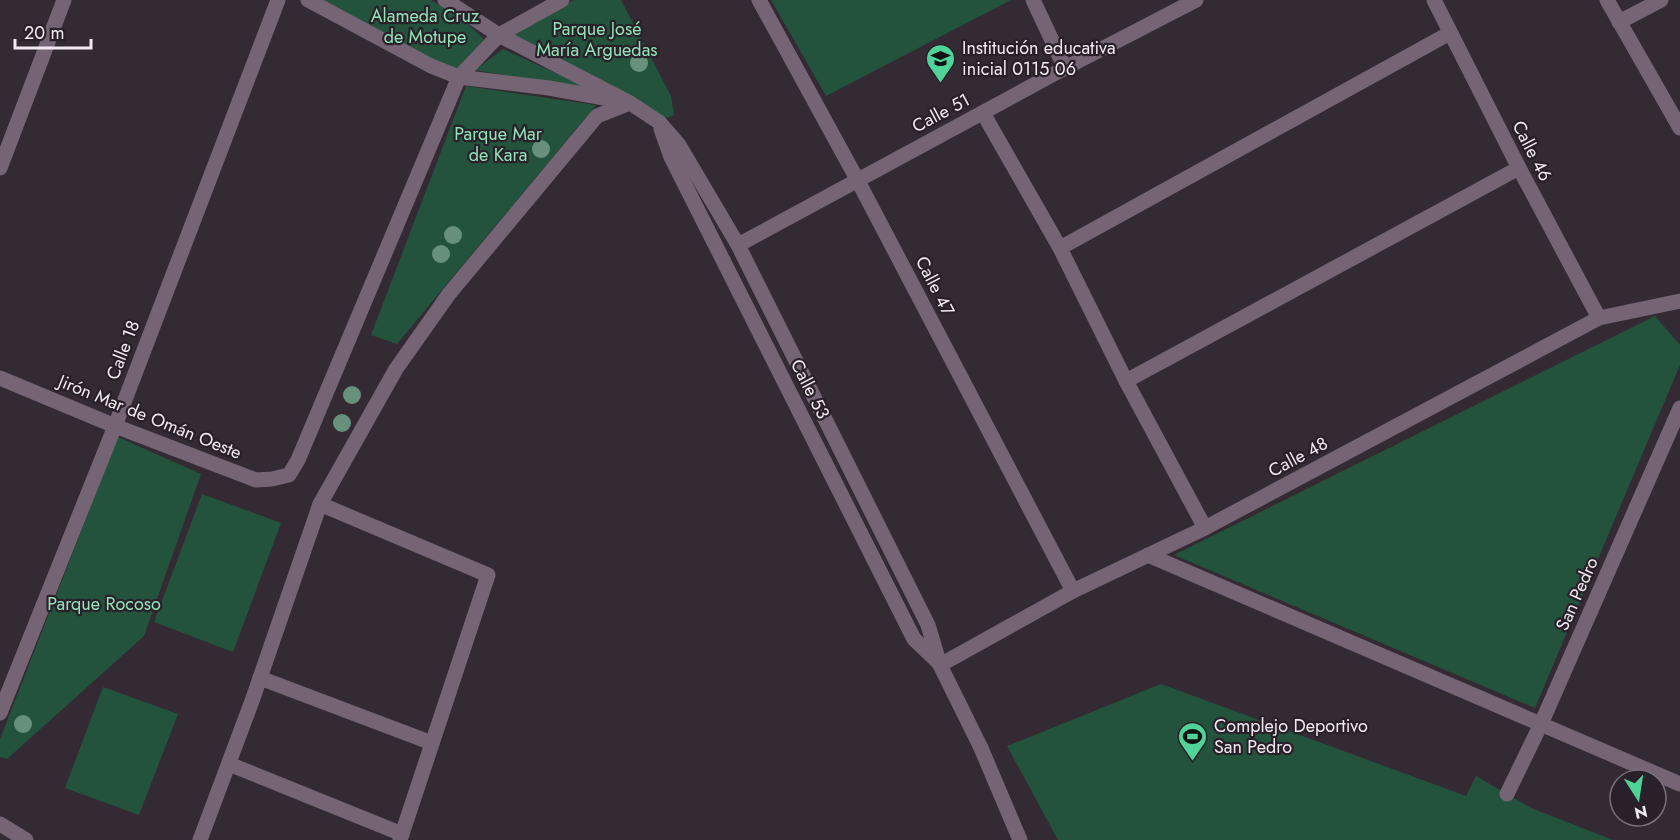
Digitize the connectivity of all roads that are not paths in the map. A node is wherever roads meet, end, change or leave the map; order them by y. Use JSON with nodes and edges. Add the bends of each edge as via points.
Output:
{"nodes":[{"id":1,"x":64,"y":0,"type":"edge"},
{"id":2,"x":278,"y":0,"type":"edge"},
{"id":3,"x":308,"y":0,"type":"edge"},
{"id":4,"x":446,"y":0,"type":"edge"},
{"id":5,"x":562,"y":0,"type":"edge"},
{"id":6,"x":759,"y":0,"type":"edge"},
{"id":7,"x":1033,"y":0,"type":"edge"},
{"id":8,"x":1196,"y":0,"type":"edge"},
{"id":9,"x":1434,"y":0,"type":"edge"},
{"id":10,"x":1607,"y":0,"type":"edge"},
{"id":11,"x":1661,"y":0,"type":"edge"},
{"id":12,"x":1619,"y":22,"type":"junction"},
{"id":13,"x":1450,"y":33,"type":"junction"},
{"id":14,"x":499,"y":34,"type":"junction"},
{"id":15,"x":1065,"y":68,"type":"junction"},
{"id":16,"x":459,"y":77,"type":"junction"},
{"id":17,"x":630,"y":103,"type":"junction"},
{"id":18,"x":983,"y":113,"type":"junction"},
{"id":19,"x":659,"y":123,"type":"junction"},
{"id":20,"x":1680,"y":128,"type":"edge"},
{"id":21,"x":0,"y":168,"type":"edge"},
{"id":22,"x":1519,"y":168,"type":"junction"},
{"id":23,"x":858,"y":181,"type":"junction"},
{"id":24,"x":738,"y":245,"type":"junction"},
{"id":25,"x":1060,"y":248,"type":"junction"},
{"id":26,"x":1680,"y":301,"type":"edge"},
{"id":27,"x":1599,"y":318,"type":"junction"},
{"id":28,"x":0,"y":378,"type":"edge"},
{"id":29,"x":1126,"y":381,"type":"junction"},
{"id":30,"x":1680,"y":408,"type":"edge"},
{"id":31,"x":115,"y":426,"type":"junction"},
{"id":32,"x":320,"y":504,"type":"junction"},
{"id":33,"x":1205,"y":528,"type":"junction"},
{"id":34,"x":1148,"y":555,"type":"junction"},
{"id":35,"x":1073,"y":591,"type":"junction"},
{"id":36,"x":940,"y":664,"type":"junction"},
{"id":37,"x":260,"y":678,"type":"junction"},
{"id":38,"x":0,"y":713,"type":"edge"},
{"id":39,"x":1541,"y":724,"type":"junction"},
{"id":40,"x":432,"y":744,"type":"junction"},
{"id":41,"x":229,"y":764,"type":"junction"},
{"id":42,"x":1680,"y":784,"type":"edge"},
{"id":43,"x":1507,"y":794,"type":"dead end"},
{"id":44,"x":0,"y":826,"type":"edge"},
{"id":45,"x":401,"y":837,"type":"edge"},
{"id":46,"x":5,"y":840,"type":"edge"},
{"id":47,"x":26,"y":840,"type":"edge"},
{"id":48,"x":200,"y":840,"type":"edge"},
{"id":49,"x":1020,"y":840,"type":"edge"}],
"edges":[{"from":1,"to":21,"type":"street"},
{"from":2,"to":31,"type":"street","name":"Calle 18"},
{"from":3,"to":16,"type":"street","name":"Calle 53"},
{"from":4,"to":14,"type":"street","name":"Calle 53"},
{"from":5,"to":14,"type":"street"},
{"from":6,"to":23,"type":"street","name":"Calle 47"},
{"from":7,"to":15,"type":"street"},
{"from":8,"to":15,"type":"street","name":"Calle 51"},
{"from":9,"to":13,"type":"street","name":"Calle 46"},
{"from":10,"to":12,"type":"street"},
{"from":11,"to":12,"type":"street"},
{"from":12,"to":20,"type":"street"},
{"from":13,"to":22,"type":"street","name":"Calle 46"},
{"from":13,"to":25,"type":"street"},
{"from":14,"to":16,"type":"street"},
{"from":14,"to":17,"type":"street","name":"Calle 53"},
{"from":15,"to":18,"type":"street","name":"Calle 51"},
{"from":16,"to":17,"type":"street","name":"Calle 53"},
{"from":16,"to":31,"type":"street","name":"Jirón Mar de Omán Oeste","via":[[289,475],[255,480]]},
{"from":17,"to":19,"type":"street","name":"Calle 53"},
{"from":17,"to":32,"type":"street","via":[[597,116],[449,294],[396,369]]},
{"from":18,"to":23,"type":"street","name":"Calle 51"},
{"from":18,"to":25,"type":"street"},
{"from":19,"to":24,"type":"street","name":"Calle 53","via":[[679,145]]},
{"from":19,"to":36,"type":"street","name":"Calle 53","via":[[671,157],[914,639]]},
{"from":22,"to":27,"type":"street","name":"Calle 46"},
{"from":22,"to":29,"type":"street"},
{"from":23,"to":24,"type":"street","name":"Calle 51"},
{"from":23,"to":35,"type":"street","name":"Calle 47"},
{"from":24,"to":36,"type":"street","name":"Calle 53","via":[[928,626]]},
{"from":25,"to":29,"type":"street"},
{"from":26,"to":27,"type":"street","name":"Calle 48"},
{"from":27,"to":33,"type":"street","name":"Calle 48"},
{"from":28,"to":31,"type":"street","name":"Jirón Mar de Omán Oeste"},
{"from":29,"to":33,"type":"street"},
{"from":30,"to":39,"type":"street","name":"San Pedro"},
{"from":31,"to":38,"type":"street","name":"Calle 18"},
{"from":32,"to":37,"type":"street"},
{"from":32,"to":40,"type":"street","via":[[488,575]]},
{"from":33,"to":34,"type":"street","name":"Calle 48"},
{"from":34,"to":35,"type":"street","name":"Calle 48"},
{"from":34,"to":39,"type":"street"},
{"from":35,"to":36,"type":"street","name":"Calle 48"},
{"from":36,"to":49,"type":"street","name":"Calle 53"},
{"from":37,"to":40,"type":"street"},
{"from":37,"to":41,"type":"street"},
{"from":39,"to":42,"type":"street"},
{"from":39,"to":43,"type":"street","name":"San Pedro"},
{"from":40,"to":45,"type":"street"},
{"from":41,"to":45,"type":"street"},
{"from":41,"to":48,"type":"street"},
{"from":44,"to":46,"type":"street"},
{"from":44,"to":47,"type":"street"}]}
